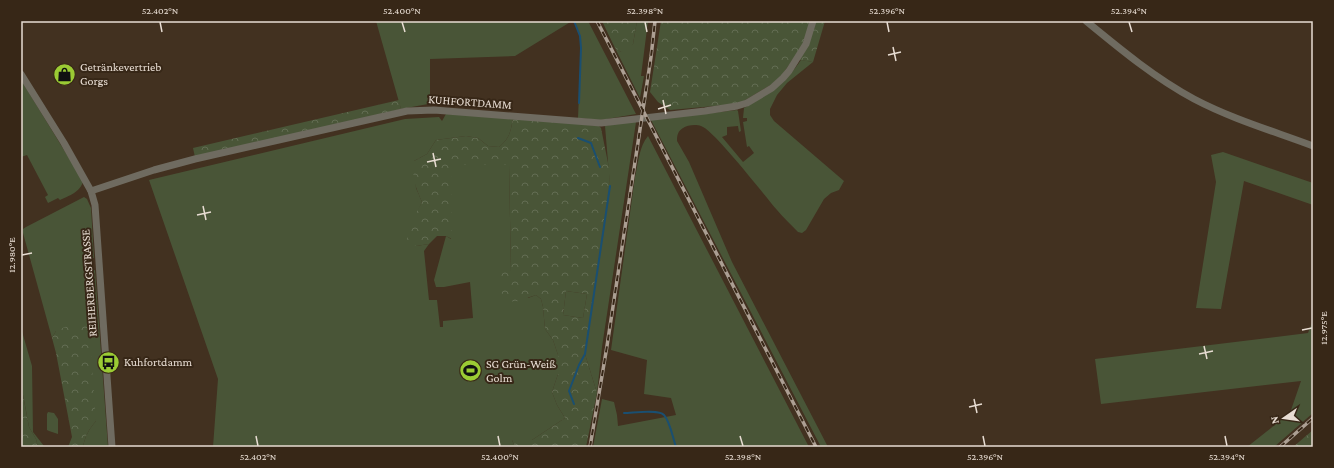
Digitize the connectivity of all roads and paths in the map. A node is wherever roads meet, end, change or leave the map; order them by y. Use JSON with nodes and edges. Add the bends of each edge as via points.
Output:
{"nodes":[{"id":1,"x":814,"y":21,"type":"edge"},
{"id":2,"x":1086,"y":21,"type":"edge"},
{"id":3,"x":21,"y":74,"type":"edge"},
{"id":4,"x":1313,"y":146,"type":"edge"},
{"id":5,"x":91,"y":191,"type":"junction"},
{"id":6,"x":112,"y":447,"type":"edge"}],
"edges":[{"from":1,"to":5,"type":"street","name":"KUHFORTDAMM","via":[[806,44],[783,78],[772,88],[737,106],[601,123],[434,110],[407,111],[195,159]]},
{"from":2,"to":4,"type":"street","via":[[1154,75],[1195,99]]},
{"from":3,"to":5,"type":"street","name":"REIHERBERGSTRASSE"},
{"from":5,"to":6,"type":"street","name":"REIHERBERGSTRASSE","via":[[95,205]]}]}
